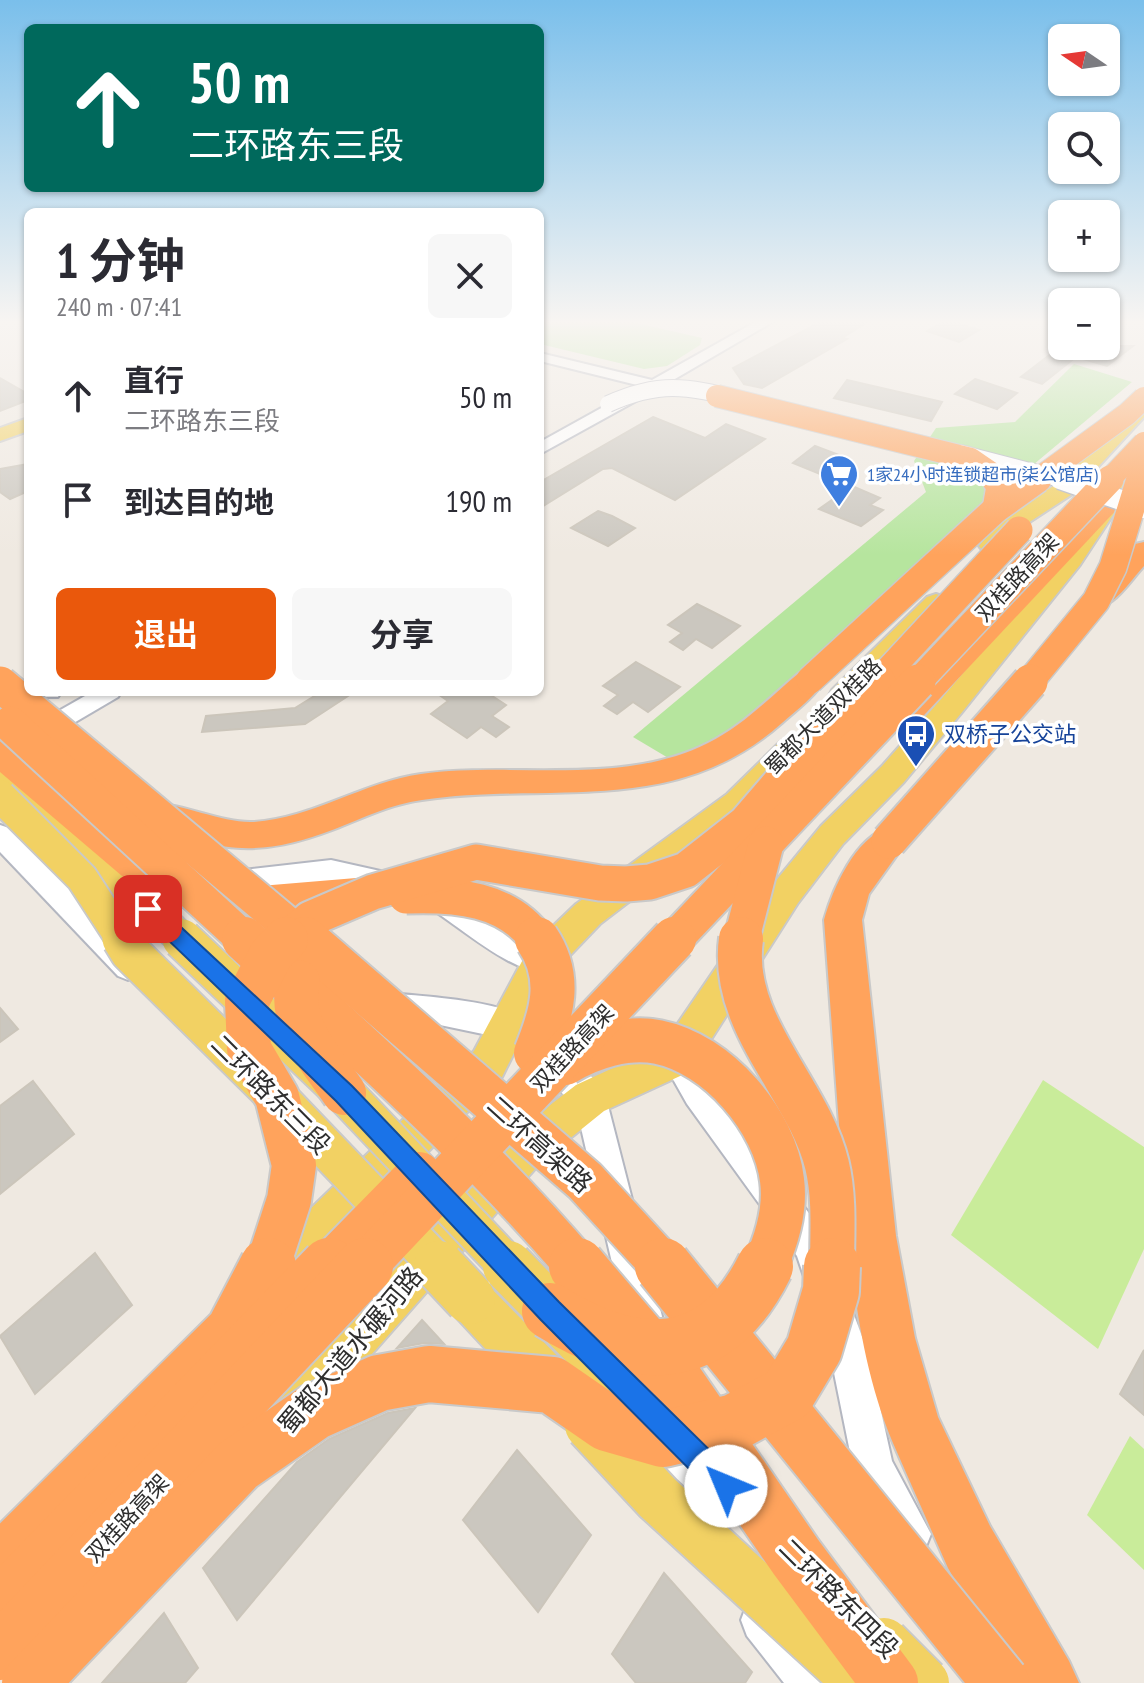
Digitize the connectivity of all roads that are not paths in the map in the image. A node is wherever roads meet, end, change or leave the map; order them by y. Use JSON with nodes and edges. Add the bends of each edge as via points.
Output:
{"nodes":[{"id":1,"x":1144,"y":398,"type":"edge"},
{"id":2,"x":621,"y":399,"type":"edge"},
{"id":3,"x":637,"y":399,"type":"edge"},
{"id":4,"x":719,"y":399,"type":"edge"},
{"id":5,"x":727,"y":399,"type":"edge"},
{"id":6,"x":736,"y":399,"type":"edge"},
{"id":7,"x":1144,"y":405,"type":"edge"},
{"id":8,"x":24,"y":418,"type":"edge"},
{"id":9,"x":24,"y":426,"type":"edge"},
{"id":10,"x":1144,"y":426,"type":"edge"},
{"id":11,"x":0,"y":427,"type":"edge"},
{"id":12,"x":0,"y":435,"type":"edge"},
{"id":13,"x":1144,"y":443,"type":"edge"},
{"id":14,"x":544,"y":444,"type":"edge"},
{"id":15,"x":544,"y":444,"type":"edge"},
{"id":16,"x":1144,"y":464,"type":"edge"},
{"id":17,"x":1071,"y":482,"type":"junction"},
{"id":18,"x":1114,"y":497,"type":"junction"},
{"id":19,"x":996,"y":509,"type":"junction"},
{"id":20,"x":1144,"y":510,"type":"edge"},
{"id":21,"x":1019,"y":530,"type":"joint"},
{"id":22,"x":1144,"y":550,"type":"edge"},
{"id":23,"x":1096,"y":601,"type":"junction"},
{"id":24,"x":0,"y":685,"type":"edge"},
{"id":25,"x":24,"y":690,"type":"edge"},
{"id":26,"x":102,"y":696,"type":"edge"},
{"id":27,"x":3,"y":745,"type":"edge"},
{"id":28,"x":813,"y":745,"type":"junction"},
{"id":29,"x":0,"y":796,"type":"edge"},
{"id":30,"x":154,"y":813,"type":"junction"},
{"id":31,"x":0,"y":835,"type":"edge"},
{"id":32,"x":756,"y":835,"type":"junction"},
{"id":33,"x":689,"y":854,"type":"junction"},
{"id":34,"x":373,"y":892,"type":"junction"},
{"id":35,"x":782,"y":899,"type":"junction"},
{"id":36,"x":541,"y":961,"type":"junction"},
{"id":37,"x":530,"y":1052,"type":"junction"},
{"id":38,"x":677,"y":1058,"type":"junction"},
{"id":39,"x":344,"y":1093,"type":"junction"},
{"id":40,"x":277,"y":1097,"type":"junction"},
{"id":41,"x":590,"y":1098,"type":"junction"},
{"id":42,"x":550,"y":1311,"type":"junction"},
{"id":43,"x":552,"y":1385,"type":"junction"},
{"id":44,"x":0,"y":1539,"type":"edge"},
{"id":45,"x":0,"y":1563,"type":"edge"},
{"id":46,"x":0,"y":1606,"type":"edge"},
{"id":47,"x":0,"y":1652,"type":"edge"},
{"id":48,"x":30,"y":1683,"type":"edge"},
{"id":49,"x":55,"y":1683,"type":"edge"},
{"id":50,"x":812,"y":1683,"type":"edge"},
{"id":51,"x":860,"y":1683,"type":"edge"},
{"id":52,"x":890,"y":1683,"type":"edge"},
{"id":53,"x":924,"y":1683,"type":"edge"},
{"id":54,"x":1001,"y":1683,"type":"edge"},
{"id":55,"x":1036,"y":1683,"type":"edge"},
{"id":56,"x":1047,"y":1683,"type":"edge"}],
"edges":[{"from":1,"to":19,"type":"highway","bridge":true},
{"from":2,"to":15,"type":"street","bridge":true},
{"from":3,"to":14,"type":"street"},
{"from":4,"to":17,"type":"street"},
{"from":5,"to":19,"type":"highway","bridge":true,"via":[[971,459],[1000,486]]},
{"from":6,"to":20,"type":"street","bridge":true,"via":[[1037,471]]},
{"from":7,"to":17,"type":"main road","name":"蜀都大道双桂路"},
{"from":8,"to":11,"type":"main road"},
{"from":9,"to":12,"type":"main road"},
{"from":10,"to":32,"type":"highway","name":"双桂路高架"},
{"from":13,"to":32,"type":"highway","name":"双桂路高架","bridge":true},
{"from":16,"to":18,"type":"main road"},
{"from":16,"to":23,"type":"highway","bridge":true,"via":[[1113,567]]},
{"from":17,"to":18,"type":"street"},
{"from":17,"to":21,"type":"main road"},
{"from":17,"to":33,"type":"main road","name":"蜀都大道双桂路","via":[[1002,535]]},
{"from":18,"to":20,"type":"street"},
{"from":18,"to":32,"type":"highway","bridge":true,"via":[[830,793]]},
{"from":18,"to":35,"type":"main road","via":[[1072,560],[1003,644],[893,774],[832,835]]},
{"from":19,"to":30,"type":"highway","bridge":true,"via":[[810,680],[710,757],[634,775],[421,787],[253,836],[207,833]]},
{"from":21,"to":28,"type":"highway","bridge":true},
{"from":22,"to":23,"type":"highway","bridge":true},
{"from":23,"to":56,"type":"highway","bridge":true,"via":[[889,841],[852,888],[843,920],[872,1236],[889,1338],[918,1437],[969,1547]]},
{"from":24,"to":25,"type":"street","bridge":true},
{"from":24,"to":30,"type":"highway","name":"二环高架路","bridge":true},
{"from":26,"to":27,"type":"street"},
{"from":27,"to":34,"type":"highway","bridge":true,"via":[[155,882],[225,905]]},
{"from":27,"to":36,"type":"street","via":[[157,864],[244,881],[331,871],[424,891],[491,937]]},
{"from":27,"to":39,"type":"main road","bridge":true,"via":[[170,928]]},
{"from":27,"to":52,"type":"highway","bridge":true,"via":[[386,1070],[536,1218],[675,1381]]},
{"from":28,"to":32,"type":"highway","bridge":true},
{"from":28,"to":33,"type":"highway","bridge":true,"via":[[746,823]]},
{"from":29,"to":40,"type":"main road","name":"二环路东三段","bridge":true,"via":[[82,878],[130,952]]},
{"from":30,"to":54,"type":"highway","name":"二环高架路","bridge":true,"via":[[585,1181],[682,1287]]},
{"from":31,"to":37,"type":"street","via":[[173,1013],[214,1021],[364,1005],[440,1011]]},
{"from":32,"to":33,"type":"highway","bridge":true},
{"from":32,"to":37,"type":"highway","name":"双桂路高架","bridge":true},
{"from":32,"to":43,"type":"highway","bridge":true,"via":[[739,960],[748,1002],[827,1163],[833,1207],[831,1291],[814,1349],[787,1394],[735,1422],[663,1439],[607,1423]]},
{"from":33,"to":34,"type":"highway","bridge":true,"via":[[650,882],[589,881],[476,862]]},
{"from":33,"to":35,"type":"main road"},
{"from":33,"to":36,"type":"main road","name":"蜀都大道双桂路","via":[[588,914]]},
{"from":34,"to":40,"type":"highway","bridge":true,"via":[[296,929],[257,978],[247,1001],[249,1049]]},
{"from":35,"to":38,"type":"main road"},
{"from":36,"to":37,"type":"main road","name":"蜀都大道双桂路"},
{"from":37,"to":39,"type":"highway","bridge":true,"via":[[555,997],[545,951],[532,933],[516,915],[491,903],[454,895],[407,896],[373,906],[326,940],[304,968],[294,992],[295,1013]]},
{"from":37,"to":41,"type":"street"},
{"from":37,"to":42,"type":"highway","bridge":true,"via":[[626,1042],[666,1044],[693,1056],[726,1079],[750,1105],[770,1141],[783,1182],[777,1231],[763,1275],[735,1313],[700,1338],[666,1350],[621,1346],[589,1335]]},
{"from":37,"to":44,"type":"main road","via":[[488,1064]]},
{"from":37,"to":46,"type":"highway","name":"双桂路高架","bridge":true},
{"from":37,"to":47,"type":"highway","name":"双桂路高架","bridge":true},
{"from":38,"to":41,"type":"main road","name":"蜀都大道水碾河路"},
{"from":38,"to":55,"type":"street","via":[[811,1246],[849,1353],[873,1467],[904,1527]]},
{"from":39,"to":42,"type":"main road","bridge":true},
{"from":40,"to":43,"type":"main road","name":"二环路东三段","bridge":true},
{"from":40,"to":45,"type":"highway","bridge":true,"via":[[294,1165],[289,1200],[273,1256],[234,1331]]},
{"from":41,"to":49,"type":"main road","name":"蜀都大道水碾河路","via":[[528,1147],[355,1339],[235,1487]]},
{"from":41,"to":50,"type":"street","via":[[688,1503],[760,1617]]},
{"from":42,"to":53,"type":"main road","name":"二环路东四段","bridge":true},
{"from":43,"to":48,"type":"highway","bridge":true,"via":[[429,1374],[379,1383],[314,1412],[238,1465]]},
{"from":43,"to":51,"type":"main road","name":"二环路东四段","bridge":true,"via":[[658,1498]]}]}
